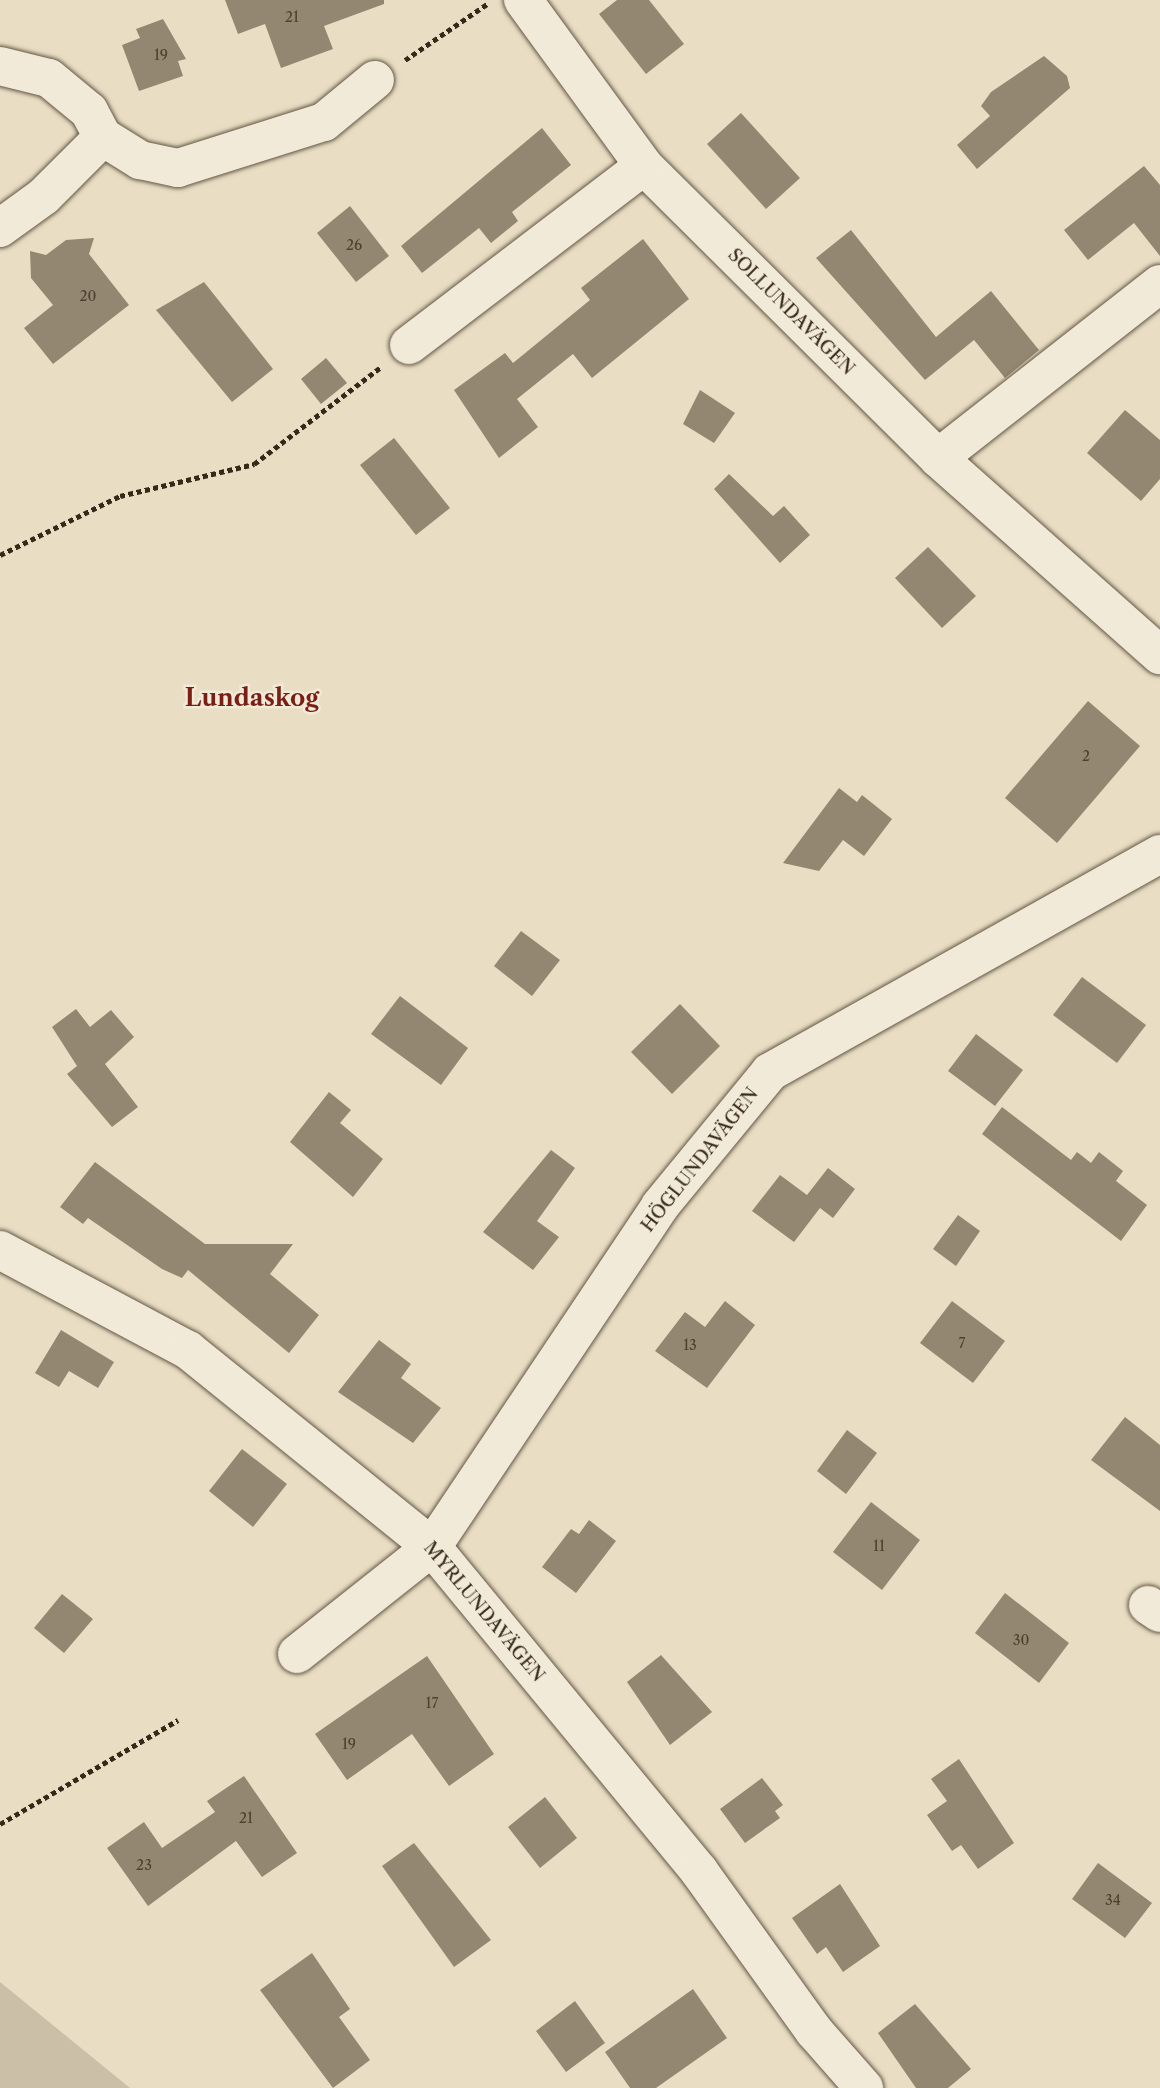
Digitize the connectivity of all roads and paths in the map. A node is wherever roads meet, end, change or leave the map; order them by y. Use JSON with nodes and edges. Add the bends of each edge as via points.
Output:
{"nodes":[{"id":1,"x":494,"y":0,"type":"edge"},
{"id":2,"x":523,"y":0,"type":"edge"},
{"id":3,"x":0,"y":66,"type":"edge"},
{"id":4,"x":375,"y":80,"type":"joint"},
{"id":5,"x":103,"y":137,"type":"junction"},
{"id":6,"x":644,"y":166,"type":"junction"},
{"id":7,"x":0,"y":228,"type":"edge"},
{"id":8,"x":1160,"y":284,"type":"edge"},
{"id":9,"x":409,"y":345,"type":"joint"},
{"id":10,"x":938,"y":458,"type":"junction"},
{"id":11,"x":0,"y":555,"type":"edge"},
{"id":12,"x":1160,"y":655,"type":"edge"},
{"id":13,"x":1160,"y":854,"type":"edge"},
{"id":14,"x":0,"y":1250,"type":"edge"},
{"id":15,"x":432,"y":1547,"type":"junction"},
{"id":16,"x":297,"y":1654,"type":"dead end"},
{"id":17,"x":178,"y":1720,"type":"dead end"},
{"id":18,"x":0,"y":1824,"type":"edge"},
{"id":19,"x":864,"y":2088,"type":"edge"}],
"edges":[{"from":1,"to":4,"type":"path"},
{"from":2,"to":6,"type":"street","name":"SOLLUNDAVÄGEN"},
{"from":3,"to":5,"type":"street","via":[[49,78],[89,111]]},
{"from":4,"to":5,"type":"street","via":[[324,122],[178,168],[140,160]]},
{"from":5,"to":7,"type":"street","via":[[44,196]]},
{"from":6,"to":9,"type":"street"},
{"from":6,"to":10,"type":"street","name":"SOLLUNDAVÄGEN"},
{"from":8,"to":10,"type":"street"},
{"from":9,"to":11,"type":"path","via":[[254,464],[120,496]]},
{"from":10,"to":12,"type":"street","name":"SOLLUNDAVÄGEN"},
{"from":13,"to":15,"type":"street","name":"HÖGLUNDAVÄGEN","via":[[770,1072],[660,1206]]},
{"from":14,"to":15,"type":"street","name":"MYRLUNDAVÄGEN","via":[[188,1350]]},
{"from":15,"to":16,"type":"street","name":"HÖGLUNDAVÄGEN"},
{"from":15,"to":19,"type":"street","name":"MYRLUNDAVÄGEN","via":[[699,1871],[814,2031]]},
{"from":17,"to":18,"type":"path"}]}
